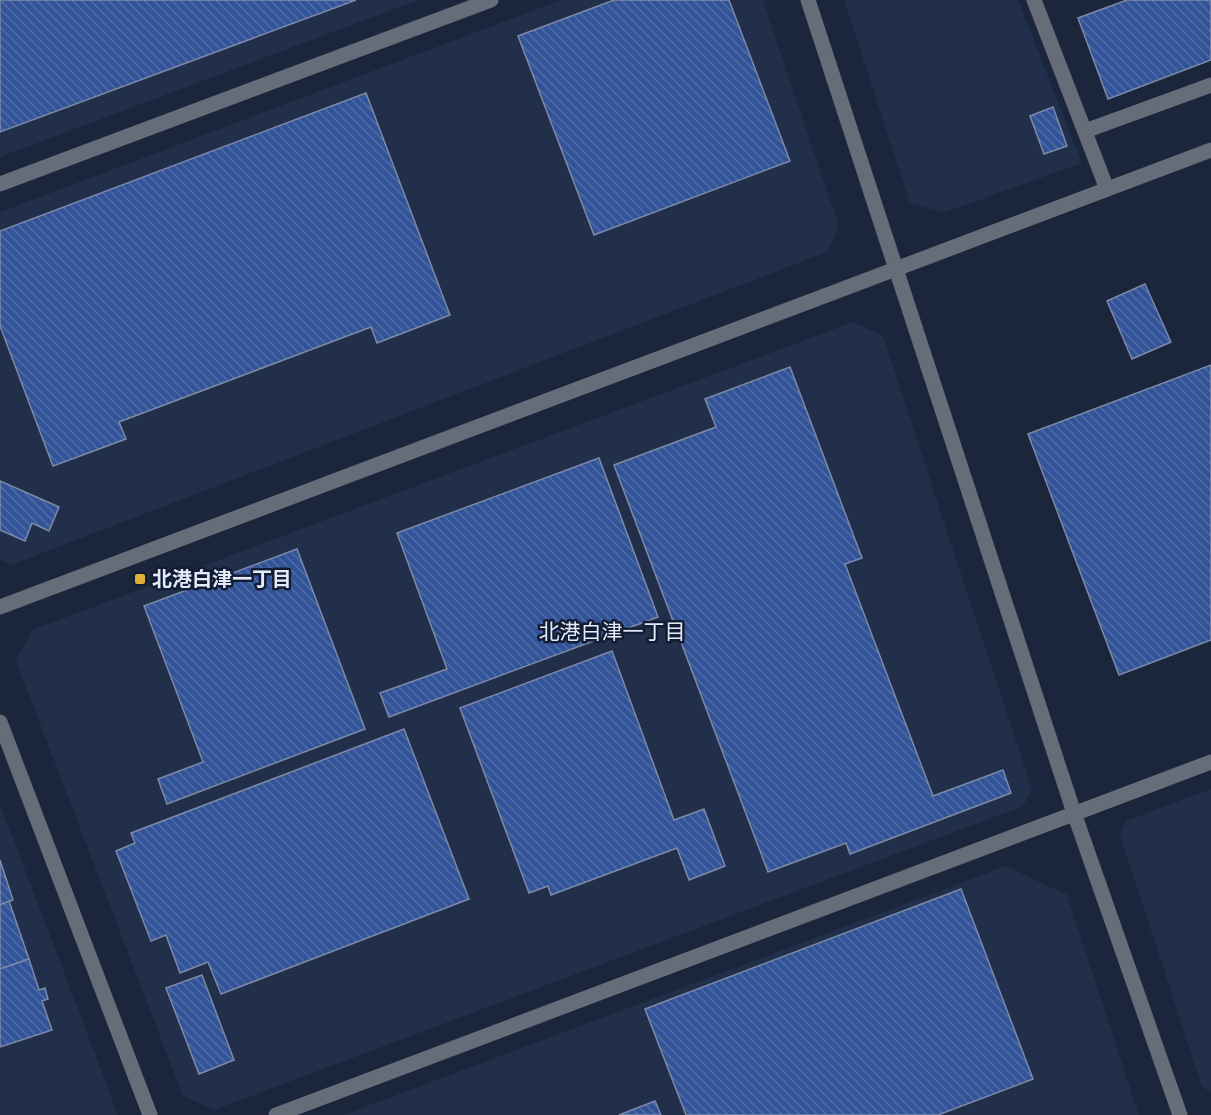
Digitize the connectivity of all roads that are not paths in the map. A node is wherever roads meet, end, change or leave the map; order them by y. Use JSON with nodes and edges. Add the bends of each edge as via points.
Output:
{"nodes":[{"id":1,"x":491,"y":0,"type":"edge"},
{"id":2,"x":808,"y":0,"type":"edge"},
{"id":3,"x":1034,"y":0,"type":"edge"},
{"id":4,"x":1211,"y":85,"type":"edge"},
{"id":5,"x":1085,"y":131,"type":"junction"},
{"id":6,"x":1211,"y":150,"type":"edge"},
{"id":7,"x":0,"y":184,"type":"edge"},
{"id":8,"x":1107,"y":189,"type":"junction"},
{"id":9,"x":897,"y":268,"type":"junction"},
{"id":10,"x":0,"y":606,"type":"edge"},
{"id":11,"x":0,"y":722,"type":"edge"},
{"id":12,"x":1211,"y":762,"type":"edge"},
{"id":13,"x":1074,"y":813,"type":"junction"},
{"id":14,"x":150,"y":1115,"type":"edge"},
{"id":15,"x":276,"y":1115,"type":"edge"},
{"id":16,"x":1180,"y":1115,"type":"edge"}],
"edges":[{"from":1,"to":7,"type":"street"},
{"from":2,"to":9,"type":"street"},
{"from":3,"to":5,"type":"street"},
{"from":4,"to":5,"type":"street"},
{"from":5,"to":8,"type":"street"},
{"from":6,"to":8,"type":"street"},
{"from":8,"to":9,"type":"street"},
{"from":9,"to":10,"type":"street"},
{"from":9,"to":13,"type":"street"},
{"from":11,"to":14,"type":"street"},
{"from":12,"to":13,"type":"street"},
{"from":13,"to":15,"type":"street"},
{"from":13,"to":16,"type":"street"}]}
